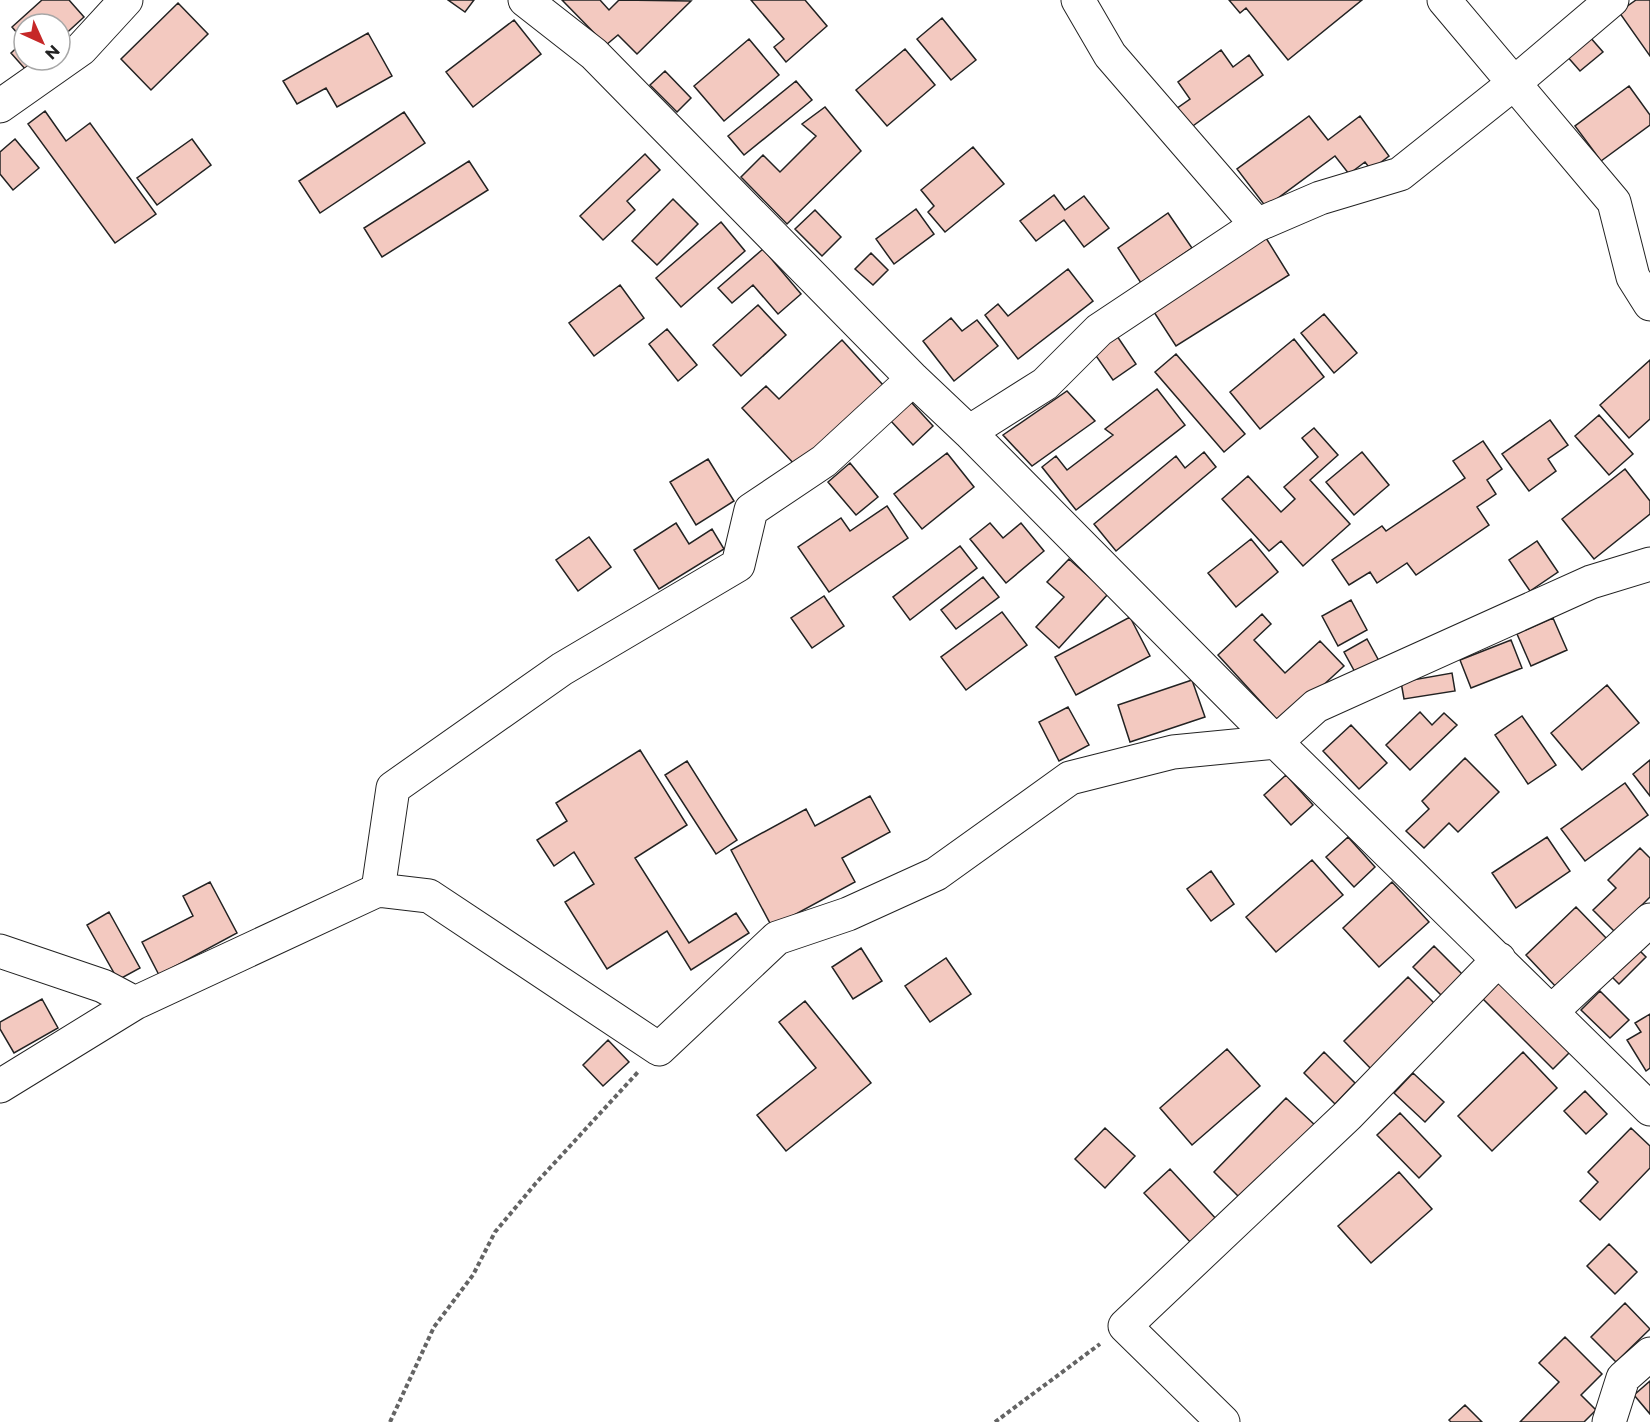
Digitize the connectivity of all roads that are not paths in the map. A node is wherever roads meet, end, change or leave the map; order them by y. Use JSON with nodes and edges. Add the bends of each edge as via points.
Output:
{"nodes":[{"id":1,"x":126,"y":0,"type":"edge"},
{"id":2,"x":525,"y":0,"type":"edge"},
{"id":3,"x":1078,"y":0,"type":"edge"},
{"id":4,"x":1444,"y":0,"type":"edge"},
{"id":5,"x":1612,"y":0,"type":"edge"},
{"id":6,"x":1513,"y":84,"type":"junction"},
{"id":7,"x":0,"y":106,"type":"edge"},
{"id":8,"x":1257,"y":225,"type":"junction"},
{"id":9,"x":1650,"y":304,"type":"edge"},
{"id":10,"x":913,"y":378,"type":"junction"},
{"id":11,"x":969,"y":432,"type":"junction"},
{"id":12,"x":1650,"y":564,"type":"edge"},
{"id":13,"x":1276,"y":742,"type":"junction"},
{"id":14,"x":378,"y":890,"type":"junction"},
{"id":15,"x":1650,"y":920,"type":"edge"},
{"id":16,"x":0,"y":951,"type":"edge"},
{"id":17,"x":1499,"y":959,"type":"junction"},
{"id":18,"x":135,"y":1003,"type":"junction"},
{"id":19,"x":1552,"y":1011,"type":"junction"},
{"id":20,"x":0,"y":1086,"type":"edge"},
{"id":21,"x":1650,"y":1109,"type":"edge"},
{"id":22,"x":1650,"y":1354,"type":"edge"},
{"id":23,"x":1222,"y":1422,"type":"edge"},
{"id":24,"x":1609,"y":1422,"type":"edge"}],
"edges":[{"from":1,"to":7,"type":"street","via":[[81,49]]},
{"from":2,"to":10,"type":"street","via":[[594,54]]},
{"from":3,"to":8,"type":"street","via":[[1110,55]]},
{"from":4,"to":6,"type":"street"},
{"from":5,"to":6,"type":"street"},
{"from":6,"to":8,"type":"street","via":[[1400,174],[1320,198]]},
{"from":6,"to":9,"type":"street","via":[[1614,202],[1633,277]]},
{"from":8,"to":11,"type":"street","via":[[1099,330],[1045,384]]},
{"from":10,"to":11,"type":"street"},
{"from":10,"to":14,"type":"street","via":[[824,461],[751,510],[738,565],[562,669],[393,788]]},
{"from":11,"to":13,"type":"street"},
{"from":12,"to":13,"type":"street","via":[[1591,582],[1316,705]]},
{"from":13,"to":14,"type":"street","via":[[1173,752],[1070,778],[936,874],[848,914],[777,938],[659,1049],[429,896]]},
{"from":13,"to":17,"type":"street"},
{"from":14,"to":18,"type":"street"},
{"from":15,"to":19,"type":"street"},
{"from":16,"to":18,"type":"street","via":[[104,986]]},
{"from":17,"to":19,"type":"street"},
{"from":17,"to":23,"type":"street","via":[[1348,1115],[1125,1326]]},
{"from":18,"to":20,"type":"street"},
{"from":19,"to":21,"type":"street"},
{"from":22,"to":24,"type":"street","via":[[1623,1378]]}]}
